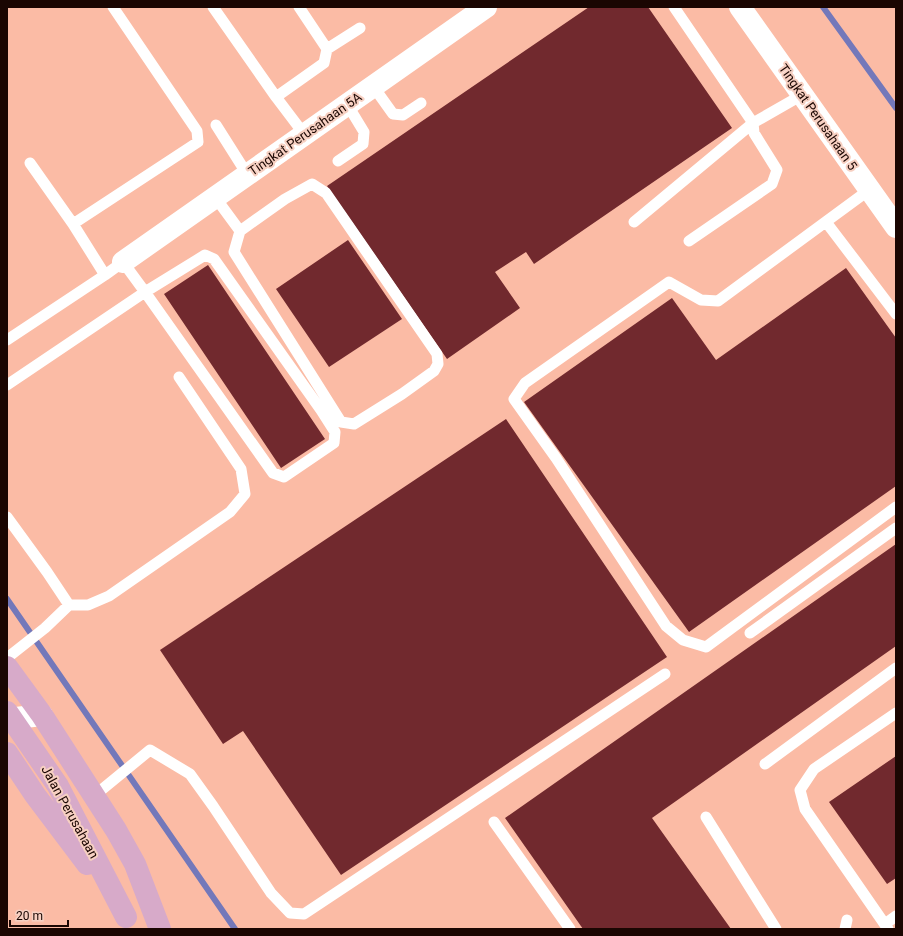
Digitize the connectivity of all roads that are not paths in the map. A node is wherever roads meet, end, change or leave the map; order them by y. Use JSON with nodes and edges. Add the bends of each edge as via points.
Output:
{"nodes":[{"id":1,"x":113,"y":7,"type":"edge"},
{"id":2,"x":213,"y":7,"type":"edge"},
{"id":3,"x":299,"y":7,"type":"edge"},
{"id":4,"x":486,"y":7,"type":"edge"},
{"id":5,"x":674,"y":7,"type":"edge"},
{"id":6,"x":740,"y":7,"type":"edge"},
{"id":7,"x":360,"y":28,"type":"dead end"},
{"id":8,"x":327,"y":49,"type":"junction"},
{"id":9,"x":373,"y":86,"type":"junction"},
{"id":10,"x":802,"y":94,"type":"junction"},
{"id":11,"x":276,"y":97,"type":"junction"},
{"id":12,"x":421,"y":103,"type":"dead end"},
{"id":13,"x":347,"y":104,"type":"junction"},
{"id":14,"x":753,"y":123,"type":"junction"},
{"id":15,"x":216,"y":125,"type":"dead end"},
{"id":16,"x":304,"y":134,"type":"junction"},
{"id":17,"x":338,"y":161,"type":"dead end"},
{"id":18,"x":30,"y":163,"type":"dead end"},
{"id":19,"x":247,"y":174,"type":"junction"},
{"id":20,"x":869,"y":190,"type":"junction"},
{"id":21,"x":215,"y":197,"type":"junction"},
{"id":22,"x":634,"y":222,"type":"dead end"},
{"id":23,"x":826,"y":222,"type":"junction"},
{"id":24,"x":73,"y":224,"type":"junction"},
{"id":25,"x":896,"y":227,"type":"edge"},
{"id":26,"x":240,"y":231,"type":"junction"},
{"id":27,"x":689,"y":241,"type":"dead end"},
{"id":28,"x":123,"y":262,"type":"junction"},
{"id":29,"x":105,"y":275,"type":"junction"},
{"id":30,"x":144,"y":292,"type":"junction"},
{"id":31,"x":896,"y":314,"type":"edge"},
{"id":32,"x":7,"y":340,"type":"edge"},
{"id":33,"x":179,"y":377,"type":"dead end"},
{"id":34,"x":7,"y":385,"type":"edge"},
{"id":35,"x":896,"y":507,"type":"edge"},
{"id":36,"x":7,"y":517,"type":"edge"},
{"id":37,"x":896,"y":528,"type":"edge"},
{"id":38,"x":69,"y":605,"type":"junction"},
{"id":39,"x":750,"y":633,"type":"dead end"},
{"id":40,"x":9,"y":660,"type":"edge"},
{"id":41,"x":896,"y":668,"type":"edge"},
{"id":42,"x":665,"y":674,"type":"dead end"},
{"id":43,"x":896,"y":713,"type":"edge"},
{"id":44,"x":42,"y":715,"type":"junction"},
{"id":45,"x":8,"y":716,"type":"edge"},
{"id":46,"x":7,"y":753,"type":"edge"},
{"id":47,"x":765,"y":764,"type":"dead end"},
{"id":48,"x":7,"y":778,"type":"edge"},
{"id":49,"x":101,"y":790,"type":"junction"},
{"id":50,"x":35,"y":795,"type":"junction"},
{"id":51,"x":706,"y":817,"type":"dead end"},
{"id":52,"x":494,"y":822,"type":"dead end"},
{"id":53,"x":896,"y":916,"type":"edge"},
{"id":54,"x":131,"y":923,"type":"edge"},
{"id":55,"x":887,"y":926,"type":"edge"},
{"id":56,"x":160,"y":929,"type":"edge"},
{"id":57,"x":570,"y":929,"type":"edge"},
{"id":58,"x":776,"y":929,"type":"edge"}],
"edges":[{"from":1,"to":24,"type":"lane","via":[[197,131],[198,142]]},
{"from":2,"to":11,"type":"lane"},
{"from":3,"to":8,"type":"lane"},
{"from":4,"to":9,"type":"street","name":"Tingkat Perusahaan 5A"},
{"from":5,"to":14,"type":"lane"},
{"from":6,"to":10,"type":"street","name":"Tingkat Perusahaan 5"},
{"from":7,"to":8,"type":"lane"},
{"from":8,"to":11,"type":"lane","via":[[324,62]]},
{"from":9,"to":12,"type":"lane","via":[[393,114],[403,115]]},
{"from":9,"to":13,"type":"street","name":"Tingkat Perusahaan 5A"},
{"from":10,"to":14,"type":"lane"},
{"from":10,"to":20,"type":"street","name":"Tingkat Perusahaan 5"},
{"from":11,"to":16,"type":"lane"},
{"from":13,"to":16,"type":"street","name":"Tingkat Perusahaan 5A"},
{"from":13,"to":17,"type":"lane","via":[[364,132],[363,144]]},
{"from":14,"to":22,"type":"lane"},
{"from":14,"to":27,"type":"lane","via":[[754,132],[777,170],[772,184]]},
{"from":15,"to":19,"type":"lane"},
{"from":16,"to":19,"type":"street","name":"Tingkat Perusahaan 5A"},
{"from":18,"to":24,"type":"lane"},
{"from":19,"to":21,"type":"street","name":"Tingkat Perusahaan 5A"},
{"from":20,"to":23,"type":"lane"},
{"from":20,"to":25,"type":"street","name":"Tingkat Perusahaan 5"},
{"from":21,"to":26,"type":"lane"},
{"from":21,"to":28,"type":"street","name":"Tingkat Perusahaan 5A"},
{"from":23,"to":31,"type":"lane"},
{"from":23,"to":35,"type":"lane","via":[[718,301],[701,300],[669,282],[525,383],[514,399],[556,458],[666,626],[683,640],[706,646]]},
{"from":24,"to":29,"type":"lane"},
{"from":26,"to":26,"type":"lane","via":[[285,199],[312,184],[326,193],[437,354],[438,364],[434,371],[354,424],[341,422],[234,252]]},
{"from":28,"to":29,"type":"lane"},
{"from":28,"to":30,"type":"lane"},
{"from":29,"to":32,"type":"lane"},
{"from":30,"to":30,"type":"lane","via":[[273,473],[284,477],[334,443],[335,432],[214,259],[206,255]]},
{"from":30,"to":34,"type":"lane"},
{"from":33,"to":38,"type":"lane","via":[[241,469],[245,494],[230,512],[109,596],[88,605]]},
{"from":36,"to":38,"type":"lane"},
{"from":37,"to":39,"type":"lane"},
{"from":38,"to":40,"type":"lane"},
{"from":40,"to":44,"type":"main road"},
{"from":41,"to":47,"type":"lane"},
{"from":42,"to":49,"type":"lane","via":[[304,914],[290,913],[271,893],[190,774],[150,750]]},
{"from":43,"to":55,"type":"lane","via":[[814,768],[800,790],[805,809]]},
{"from":44,"to":45,"type":"street"},
{"from":44,"to":49,"type":"main road"},
{"from":45,"to":54,"type":"main road","name":"Jalan Perusahaan","via":[[58,786]]},
{"from":46,"to":50,"type":"main road","name":"Jalan Perusahaan"},
{"from":48,"to":50,"type":"main road"},
{"from":49,"to":56,"type":"main road","via":[[116,830],[135,864]]},
{"from":50,"to":54,"type":"main road","name":"Jalan Perusahaan"},
{"from":51,"to":58,"type":"lane"},
{"from":52,"to":57,"type":"lane"},
{"from":53,"to":55,"type":"lane"}]}
